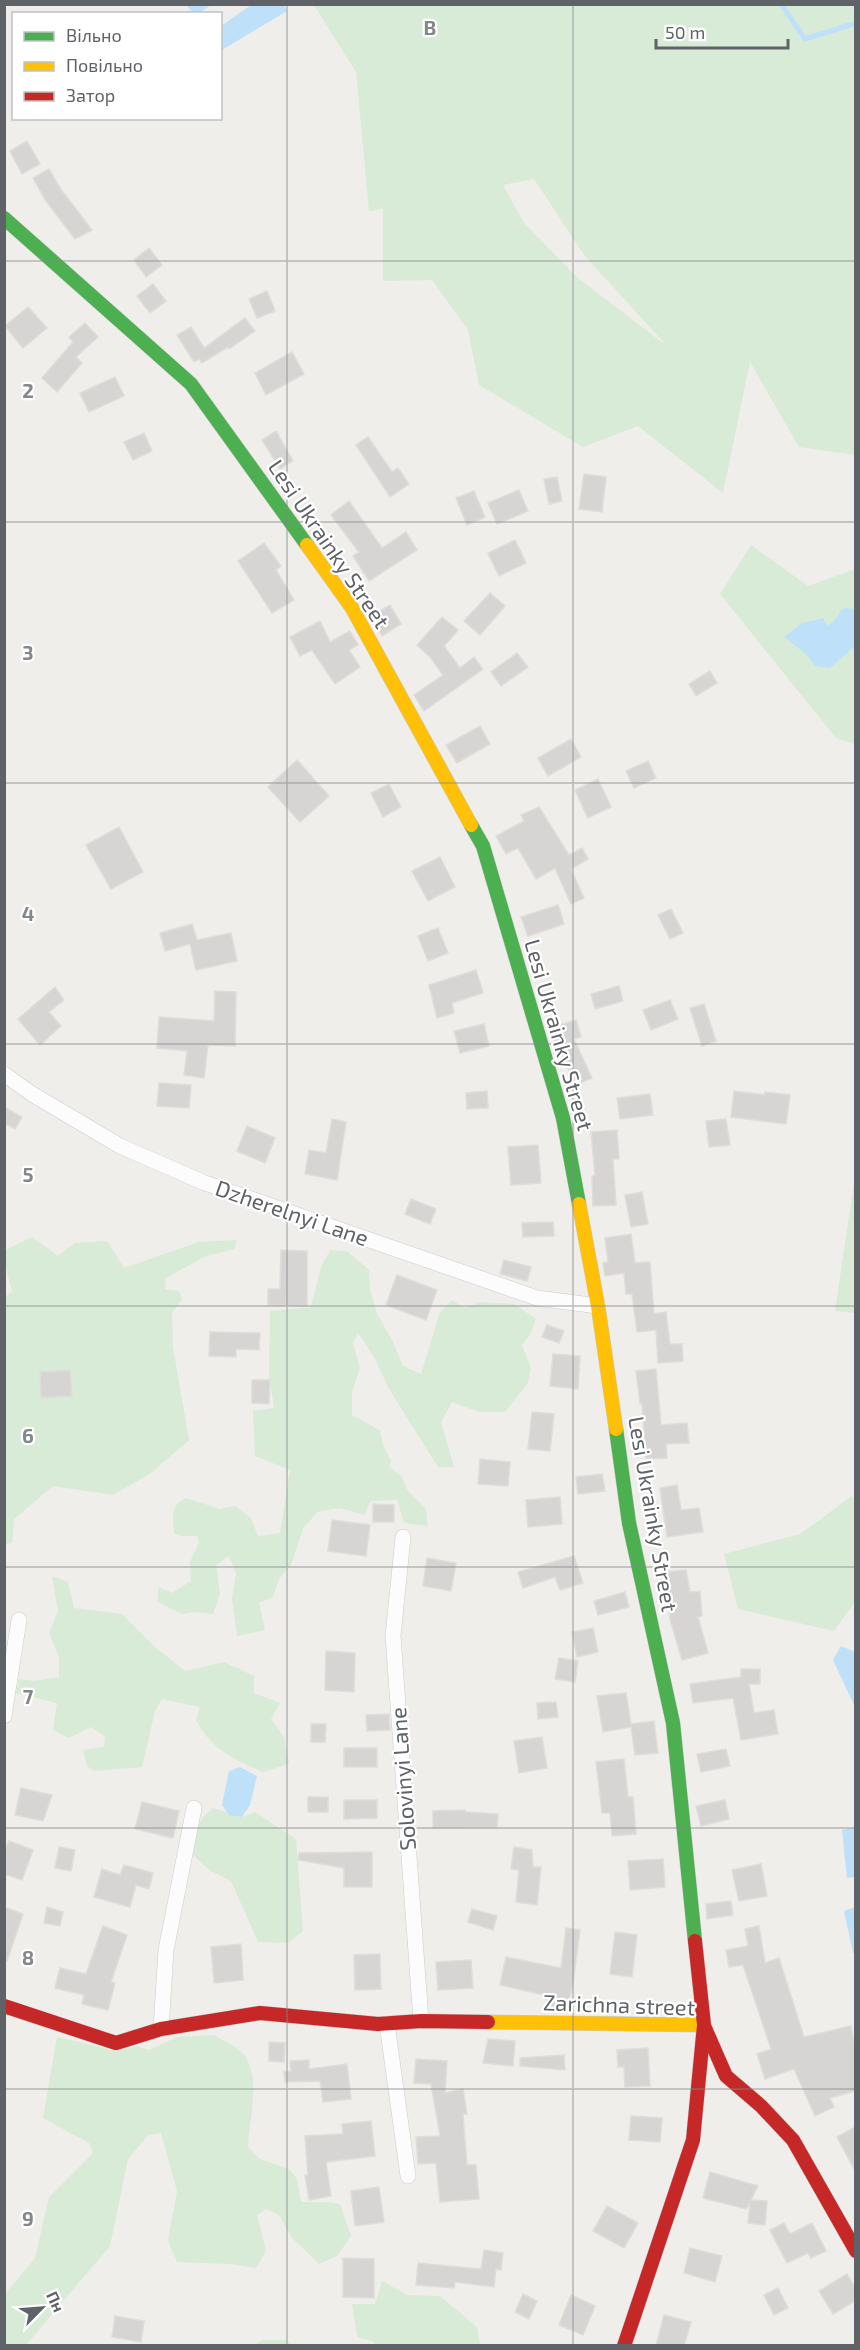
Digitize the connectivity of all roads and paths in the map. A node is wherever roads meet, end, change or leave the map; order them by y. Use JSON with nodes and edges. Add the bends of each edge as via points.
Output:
{"nodes":[{"id":1,"x":4,"y":218,"type":"edge"},
{"id":2,"x":4,"y":1074,"type":"edge"},
{"id":3,"x":598,"y":1306,"type":"junction"},
{"id":4,"x":403,"y":1537,"type":"dead end"},
{"id":5,"x":19,"y":1620,"type":"dead end"},
{"id":6,"x":4,"y":1716,"type":"edge"},
{"id":7,"x":194,"y":1808,"type":"dead end"},
{"id":8,"x":4,"y":2006,"type":"edge"},
{"id":9,"x":421,"y":2021,"type":"junction"},
{"id":10,"x":387,"y":2024,"type":"junction"},
{"id":11,"x":704,"y":2025,"type":"junction"},
{"id":12,"x":161,"y":2029,"type":"junction"},
{"id":13,"x":408,"y":2176,"type":"dead end"},
{"id":14,"x":855,"y":2251,"type":"edge"},
{"id":15,"x":624,"y":2346,"type":"edge"}],
"edges":[{"from":1,"to":3,"type":"street","name":"Lesi Ukrainky Street","via":[[191,384],[352,608],[483,846],[563,1118]]},
{"from":2,"to":3,"type":"street","name":"Dzherelnyi Lane","via":[[120,1146],[205,1183],[537,1298]]},
{"from":3,"to":11,"type":"street","name":"Lesi Ukrainky Street","via":[[629,1523],[673,1723]]},
{"from":4,"to":9,"type":"street","name":"Solovinyi Lane","via":[[393,1636]]},
{"from":5,"to":6,"type":"street"},
{"from":7,"to":12,"type":"street","via":[[166,1950]]},
{"from":8,"to":12,"type":"street","name":"Zarichna street","via":[[116,2043]]},
{"from":9,"to":10,"type":"street","name":"Zarichna street"},
{"from":9,"to":11,"type":"street","name":"Zarichna street"},
{"from":10,"to":12,"type":"street","name":"Zarichna street","via":[[260,2013]]},
{"from":10,"to":13,"type":"street"},
{"from":11,"to":14,"type":"street","via":[[726,2076],[793,2140]]},
{"from":11,"to":15,"type":"street","name":"Zarichna street","via":[[693,2140]]}]}
